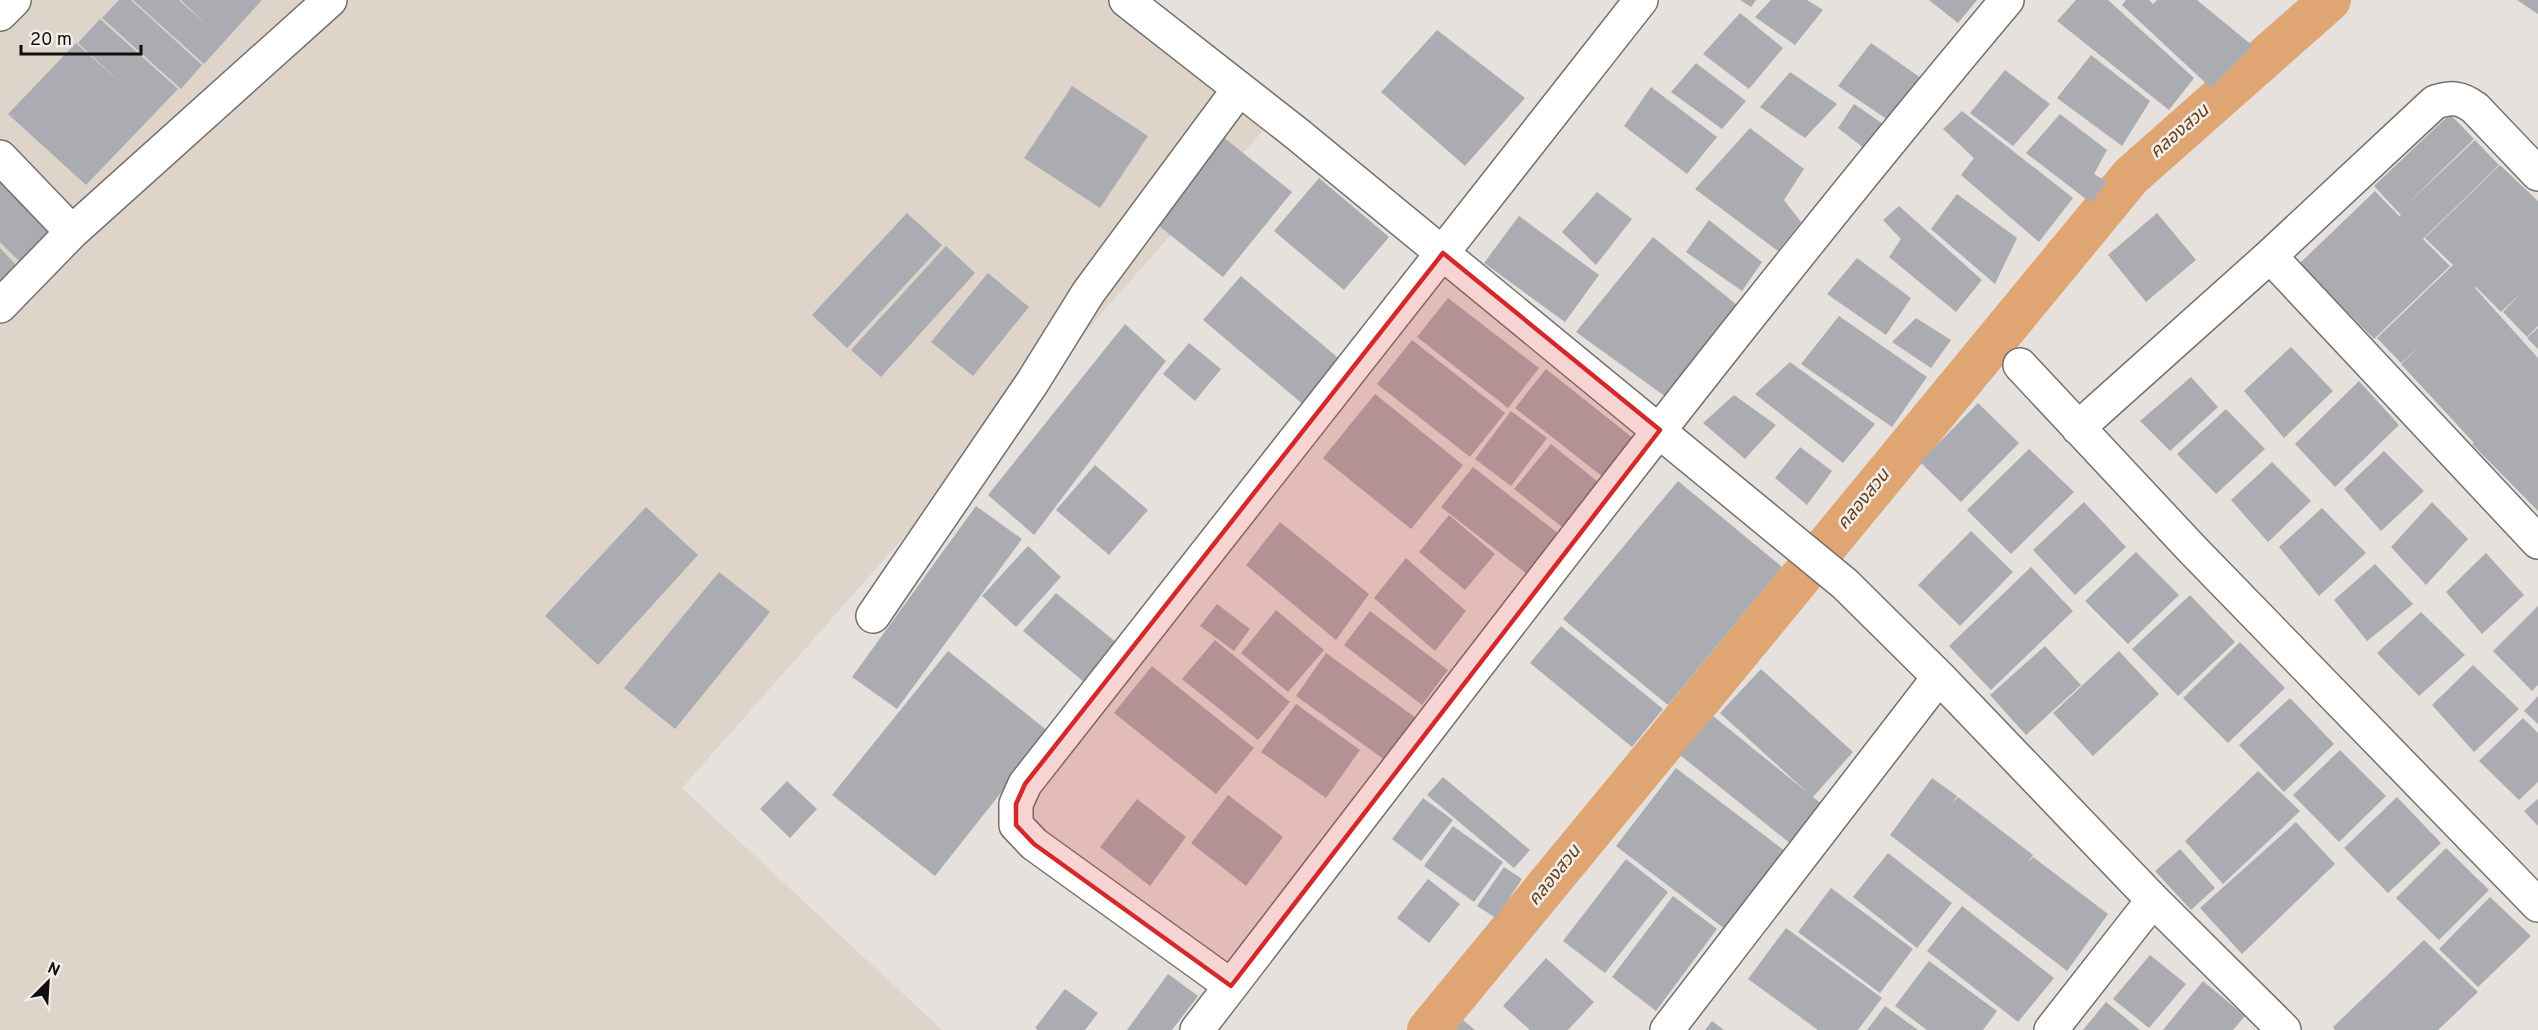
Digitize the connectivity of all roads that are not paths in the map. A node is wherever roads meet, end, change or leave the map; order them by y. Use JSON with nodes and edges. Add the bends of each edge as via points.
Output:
{"nodes":[{"id":1,"x":14,"y":0,"type":"edge"},
{"id":2,"x":330,"y":0,"type":"edge"},
{"id":3,"x":1125,"y":0,"type":"edge"},
{"id":4,"x":1641,"y":0,"type":"edge"},
{"id":5,"x":2007,"y":0,"type":"edge"},
{"id":6,"x":0,"y":14,"type":"edge"},
{"id":7,"x":1239,"y":89,"type":"junction"},
{"id":8,"x":0,"y":157,"type":"edge"},
{"id":9,"x":2538,"y":174,"type":"edge"},
{"id":10,"x":72,"y":232,"type":"junction"},
{"id":11,"x":1443,"y":253,"type":"junction"},
{"id":12,"x":2270,"y":256,"type":"junction"},
{"id":13,"x":0,"y":306,"type":"edge"},
{"id":14,"x":2020,"y":365,"type":"dead end"},
{"id":15,"x":2078,"y":428,"type":"junction"},
{"id":16,"x":1660,"y":430,"type":"junction"},
{"id":17,"x":2538,"y":542,"type":"edge"},
{"id":18,"x":873,"y":616,"type":"dead end"},
{"id":19,"x":1939,"y":677,"type":"junction"},
{"id":20,"x":2153,"y":900,"type":"junction"},
{"id":21,"x":2538,"y":905,"type":"edge"},
{"id":22,"x":1231,"y":986,"type":"junction"},
{"id":23,"x":1197,"y":1030,"type":"edge"},
{"id":24,"x":1667,"y":1030,"type":"edge"},
{"id":25,"x":2051,"y":1030,"type":"edge"},
{"id":26,"x":2284,"y":1030,"type":"edge"}],
"edges":[{"from":1,"to":6,"type":"street"},
{"from":2,"to":10,"type":"street"},
{"from":3,"to":7,"type":"street"},
{"from":4,"to":11,"type":"street"},
{"from":5,"to":16,"type":"street"},
{"from":7,"to":11,"type":"street"},
{"from":7,"to":18,"type":"street","via":[[1088,293],[1032,383]]},
{"from":8,"to":10,"type":"street"},
{"from":9,"to":12,"type":"street","via":[[2464,100],[2434,102]]},
{"from":10,"to":13,"type":"street"},
{"from":11,"to":16,"type":"street"},
{"from":11,"to":22,"type":"street","via":[[1025,784],[1016,804],[1016,825],[1034,844]]},
{"from":12,"to":15,"type":"street"},
{"from":12,"to":17,"type":"street"},
{"from":14,"to":15,"type":"street"},
{"from":15,"to":21,"type":"street"},
{"from":16,"to":19,"type":"street","via":[[1845,584]]},
{"from":16,"to":22,"type":"street"},
{"from":19,"to":20,"type":"street"},
{"from":19,"to":24,"type":"street"},
{"from":20,"to":25,"type":"street"},
{"from":20,"to":26,"type":"street"},
{"from":22,"to":23,"type":"street"}]}
